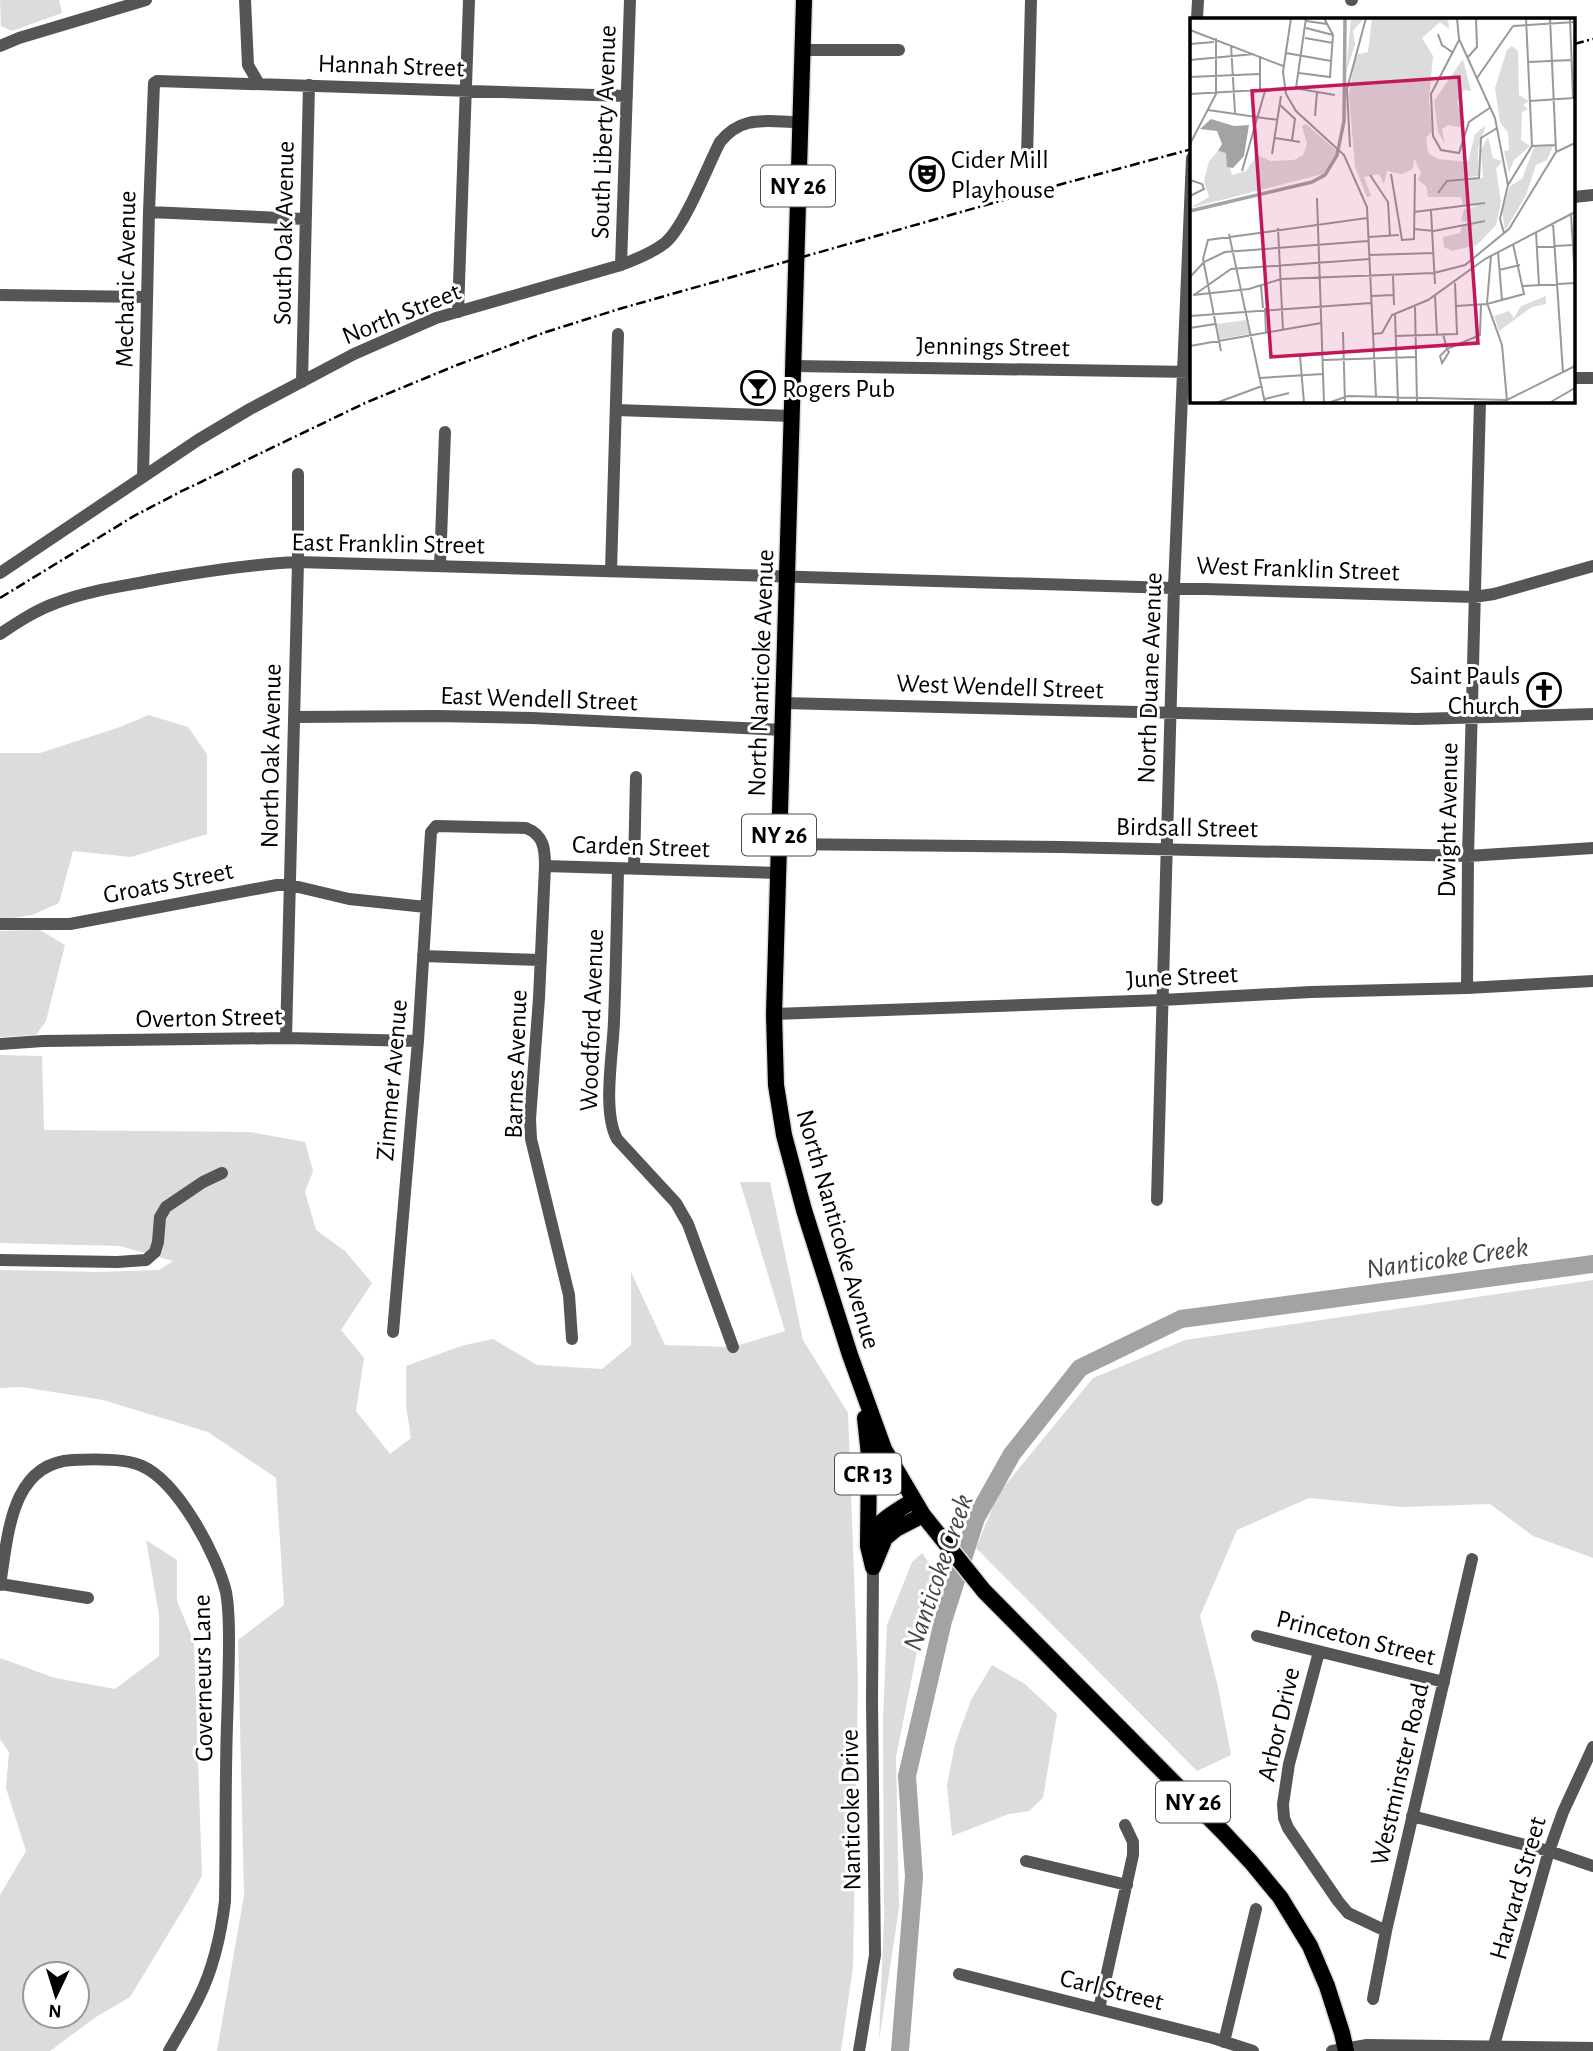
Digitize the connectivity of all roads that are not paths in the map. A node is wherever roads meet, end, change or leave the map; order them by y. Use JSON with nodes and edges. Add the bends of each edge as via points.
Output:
{"nodes":[{"id":1,"x":146,"y":0,"type":"edge"},
{"id":2,"x":245,"y":0,"type":"edge"},
{"id":3,"x":468,"y":0,"type":"edge"},
{"id":4,"x":631,"y":0,"type":"edge"},
{"id":5,"x":804,"y":0,"type":"edge"},
{"id":6,"x":1031,"y":0,"type":"edge"},
{"id":7,"x":1198,"y":0,"type":"edge"},
{"id":8,"x":1197,"y":18,"type":"edge"},
{"id":9,"x":0,"y":46,"type":"edge"},
{"id":10,"x":803,"y":50,"type":"junction"},
{"id":11,"x":899,"y":50,"type":"dead end"},
{"id":12,"x":153,"y":83,"type":"joint"},
{"id":13,"x":259,"y":84,"type":"junction"},
{"id":14,"x":309,"y":85,"type":"junction"},
{"id":15,"x":465,"y":90,"type":"junction"},
{"id":16,"x":627,"y":96,"type":"junction"},
{"id":17,"x":800,"y":122,"type":"junction"},
{"id":18,"x":1027,"y":158,"type":"dead end"},
{"id":19,"x":149,"y":212,"type":"junction"},
{"id":20,"x":305,"y":219,"type":"junction"},
{"id":21,"x":621,"y":265,"type":"junction"},
{"id":22,"x":1190,"y":270,"type":"edge"},
{"id":23,"x":0,"y":295,"type":"edge"},
{"id":24,"x":147,"y":297,"type":"junction"},
{"id":25,"x":458,"y":312,"type":"junction"},
{"id":26,"x":618,"y":334,"type":"dead end"},
{"id":27,"x":793,"y":366,"type":"junction"},
{"id":28,"x":1187,"y":372,"type":"edge"},
{"id":29,"x":302,"y":382,"type":"junction"},
{"id":30,"x":1480,"y":402,"type":"edge"},
{"id":31,"x":616,"y":410,"type":"junction"},
{"id":32,"x":792,"y":416,"type":"junction"},
{"id":33,"x":445,"y":432,"type":"dead end"},
{"id":34,"x":298,"y":474,"type":"dead end"},
{"id":35,"x":143,"y":477,"type":"junction"},
{"id":36,"x":298,"y":562,"type":"junction"},
{"id":37,"x":440,"y":566,"type":"junction"},
{"id":38,"x":1593,"y":566,"type":"edge"},
{"id":39,"x":611,"y":571,"type":"junction"},
{"id":40,"x":0,"y":573,"type":"edge"},
{"id":41,"x":787,"y":576,"type":"junction"},
{"id":42,"x":1174,"y":587,"type":"junction"},
{"id":43,"x":1474,"y":597,"type":"junction"},
{"id":44,"x":0,"y":634,"type":"edge"},
{"id":45,"x":783,"y":704,"type":"junction"},
{"id":46,"x":1170,"y":713,"type":"junction"},
{"id":47,"x":1593,"y":714,"type":"edge"},
{"id":48,"x":294,"y":717,"type":"junction"},
{"id":49,"x":1472,"y":719,"type":"junction"},
{"id":50,"x":783,"y":730,"type":"junction"},
{"id":51,"x":636,"y":777,"type":"dead end"},
{"id":52,"x":431,"y":832,"type":"joint"},
{"id":53,"x":779,"y":844,"type":"junction"},
{"id":54,"x":1593,"y":848,"type":"edge"},
{"id":55,"x":1166,"y":849,"type":"junction"},
{"id":56,"x":1468,"y":856,"type":"junction"},
{"id":57,"x":545,"y":866,"type":"junction"},
{"id":58,"x":618,"y":869,"type":"junction"},
{"id":59,"x":634,"y":869,"type":"junction"},
{"id":60,"x":778,"y":873,"type":"junction"},
{"id":61,"x":290,"y":885,"type":"junction"},
{"id":62,"x":426,"y":907,"type":"junction"},
{"id":63,"x":0,"y":924,"type":"edge"},
{"id":64,"x":423,"y":956,"type":"junction"},
{"id":65,"x":541,"y":960,"type":"junction"},
{"id":66,"x":1593,"y":981,"type":"edge"},
{"id":67,"x":1467,"y":988,"type":"junction"},
{"id":68,"x":1162,"y":1000,"type":"junction"},
{"id":69,"x":774,"y":1014,"type":"junction"},
{"id":70,"x":286,"y":1038,"type":"junction"},
{"id":71,"x":418,"y":1041,"type":"junction"},
{"id":72,"x":0,"y":1044,"type":"edge"},
{"id":73,"x":222,"y":1172,"type":"dead end"},
{"id":74,"x":1157,"y":1200,"type":"dead end"},
{"id":75,"x":0,"y":1259,"type":"edge"},
{"id":76,"x":393,"y":1332,"type":"dead end"},
{"id":77,"x":572,"y":1339,"type":"dead end"},
{"id":78,"x":733,"y":1346,"type":"dead end"},
{"id":79,"x":858,"y":1381,"type":"junction"},
{"id":80,"x":914,"y":1500,"type":"junction"},
{"id":81,"x":923,"y":1515,"type":"junction"},
{"id":82,"x":868,"y":1546,"type":"junction"},
{"id":83,"x":1472,"y":1559,"type":"dead end"},
{"id":84,"x":873,"y":1567,"type":"junction"},
{"id":85,"x":0,"y":1584,"type":"edge"},
{"id":86,"x":88,"y":1598,"type":"dead end"},
{"id":87,"x":1257,"y":1636,"type":"dead end"},
{"id":88,"x":1319,"y":1652,"type":"junction"},
{"id":89,"x":1444,"y":1682,"type":"junction"},
{"id":90,"x":1593,"y":1747,"type":"edge"},
{"id":91,"x":1412,"y":1816,"type":"junction"},
{"id":92,"x":1125,"y":1825,"type":"dead end"},
{"id":93,"x":1549,"y":1852,"type":"junction"},
{"id":94,"x":1026,"y":1861,"type":"dead end"},
{"id":95,"x":1593,"y":1866,"type":"edge"},
{"id":96,"x":1127,"y":1885,"type":"junction"},
{"id":97,"x":1256,"y":1909,"type":"dead end"},
{"id":98,"x":1386,"y":1931,"type":"junction"},
{"id":99,"x":959,"y":1974,"type":"dead end"},
{"id":100,"x":1373,"y":1999,"type":"dead end"},
{"id":101,"x":1099,"y":2009,"type":"junction"},
{"id":102,"x":1224,"y":2042,"type":"junction"},
{"id":103,"x":1494,"y":2045,"type":"junction"},
{"id":104,"x":1593,"y":2048,"type":"edge"},
{"id":105,"x":1534,"y":2049,"type":"edge"},
{"id":106,"x":1341,"y":2050,"type":"edge"},
{"id":107,"x":169,"y":2051,"type":"edge"},
{"id":108,"x":859,"y":2051,"type":"edge"},
{"id":109,"x":1253,"y":2051,"type":"edge"}],
"edges":[{"from":1,"to":9,"type":"street"},
{"from":2,"to":13,"type":"street","via":[[248,65]]},
{"from":3,"to":15,"type":"street"},
{"from":4,"to":16,"type":"street","name":"South Liberty Avenue"},
{"from":5,"to":10,"type":"main road","number":"NY 26"},
{"from":6,"to":18,"type":"street"},
{"from":7,"to":8,"type":"street"},
{"from":10,"to":11,"type":"street"},
{"from":10,"to":17,"type":"main road","number":"NY 26"},
{"from":12,"to":13,"type":"street","name":"Hannah Street"},
{"from":12,"to":19,"type":"street","name":"Mechanic Avenue"},
{"from":13,"to":14,"type":"street","name":"Hannah Street"},
{"from":14,"to":15,"type":"street","name":"Hannah Street"},
{"from":14,"to":20,"type":"street","name":"South Oak Avenue"},
{"from":15,"to":16,"type":"street","name":"Hannah Street"},
{"from":15,"to":25,"type":"street"},
{"from":16,"to":21,"type":"street","name":"South Liberty Avenue"},
{"from":17,"to":21,"type":"street","name":"North Street","via":[[754,122],[729,131],[679,226],[666,242]]},
{"from":17,"to":27,"type":"main road","name":"North Nanticoke Avenue","number":"NY 26"},
{"from":19,"to":20,"type":"street"},
{"from":19,"to":24,"type":"street","name":"Mechanic Avenue"},
{"from":20,"to":29,"type":"street","name":"South Oak Avenue"},
{"from":21,"to":25,"type":"street","name":"North Street"},
{"from":22,"to":28,"type":"street","name":"North Duane Avenue"},
{"from":23,"to":24,"type":"street"},
{"from":24,"to":35,"type":"street","name":"Mechanic Avenue"},
{"from":25,"to":29,"type":"street","name":"North Street","via":[[392,336]]},
{"from":26,"to":31,"type":"street"},
{"from":27,"to":28,"type":"street","name":"Jennings Street"},
{"from":27,"to":32,"type":"main road","name":"North Nanticoke Avenue","number":"NY 26"},
{"from":28,"to":42,"type":"street","name":"North Duane Avenue"},
{"from":29,"to":35,"type":"street","name":"North Street","via":[[198,440]]},
{"from":30,"to":43,"type":"street","name":"Dwight Avenue"},
{"from":31,"to":32,"type":"street"},
{"from":31,"to":39,"type":"street"},
{"from":32,"to":41,"type":"main road","name":"North Nanticoke Avenue","number":"NY 26"},
{"from":33,"to":37,"type":"street"},
{"from":34,"to":36,"type":"street","name":"North Oak Avenue"},
{"from":35,"to":40,"type":"street","name":"North Street"},
{"from":36,"to":37,"type":"street","name":"East Franklin Street"},
{"from":36,"to":44,"type":"street","name":"East Franklin Street","via":[[222,568],[91,592],[56,603]]},
{"from":36,"to":48,"type":"street","name":"North Oak Avenue"},
{"from":37,"to":39,"type":"street","name":"East Franklin Street"},
{"from":38,"to":43,"type":"street","name":"West Franklin Street"},
{"from":39,"to":41,"type":"street","name":"East Franklin Street"},
{"from":41,"to":42,"type":"street","name":"West Franklin Street"},
{"from":41,"to":45,"type":"main road","name":"North Nanticoke Avenue","number":"NY 26"},
{"from":42,"to":43,"type":"street","name":"West Franklin Street"},
{"from":42,"to":46,"type":"street","name":"North Duane Avenue"},
{"from":43,"to":49,"type":"street","name":"Dwight Avenue"},
{"from":45,"to":46,"type":"street","name":"West Wendell Street"},
{"from":45,"to":50,"type":"main road","name":"North Nanticoke Avenue","number":"NY 26"},
{"from":46,"to":49,"type":"street","name":"West Wendell Street"},
{"from":46,"to":55,"type":"street","name":"North Duane Avenue"},
{"from":47,"to":49,"type":"street","name":"West Wendell Street"},
{"from":48,"to":50,"type":"street","name":"East Wendell Street","via":[[533,718]]},
{"from":48,"to":61,"type":"street","name":"North Oak Avenue"},
{"from":49,"to":56,"type":"street","name":"Dwight Avenue"},
{"from":50,"to":53,"type":"main road","name":"North Nanticoke Avenue","number":"NY 26"},
{"from":51,"to":59,"type":"street"},
{"from":52,"to":57,"type":"street","name":"Barnes Avenue","via":[[436,826],[526,828],[542,841]]},
{"from":52,"to":62,"type":"street","name":"Zimmer Avenue"},
{"from":53,"to":55,"type":"street","name":"Birdsall Street"},
{"from":53,"to":60,"type":"main road","name":"North Nanticoke Avenue","number":"NY 26"},
{"from":54,"to":56,"type":"street","name":"Birdsall Street"},
{"from":55,"to":56,"type":"street","name":"Birdsall Street"},
{"from":55,"to":68,"type":"street","name":"North Duane Avenue"},
{"from":56,"to":67,"type":"street","name":"Dwight Avenue"},
{"from":57,"to":58,"type":"street","name":"Carden Street"},
{"from":57,"to":65,"type":"street","name":"Barnes Avenue"},
{"from":58,"to":59,"type":"street","name":"Carden Street"},
{"from":58,"to":78,"type":"street","name":"Woodford Avenue","via":[[612,1129],[676,1203],[688,1224]]},
{"from":59,"to":60,"type":"street","name":"Carden Street"},
{"from":60,"to":69,"type":"main road","name":"North Nanticoke Avenue","number":"NY 26"},
{"from":61,"to":62,"type":"street","name":"Groats Street","via":[[349,899]]},
{"from":61,"to":63,"type":"street","name":"Groats Street","via":[[70,924]]},
{"from":61,"to":70,"type":"street","name":"North Oak Avenue"},
{"from":62,"to":64,"type":"street","name":"Zimmer Avenue"},
{"from":64,"to":65,"type":"street"},
{"from":64,"to":71,"type":"street","name":"Zimmer Avenue"},
{"from":65,"to":77,"type":"street","name":"Barnes Avenue","via":[[531,1139],[569,1295]]},
{"from":66,"to":67,"type":"street","name":"June Street"},
{"from":67,"to":68,"type":"street","name":"June Street"},
{"from":68,"to":69,"type":"street","name":"June Street"},
{"from":68,"to":74,"type":"street","name":"North Duane Avenue"},
{"from":69,"to":79,"type":"main road","name":"North Nanticoke Avenue","number":"NY 26","via":[[776,1085],[784,1135]]},
{"from":70,"to":71,"type":"street","name":"Overton Street"},
{"from":70,"to":72,"type":"street","name":"Overton Street"},
{"from":71,"to":76,"type":"street","name":"Zimmer Avenue"},
{"from":73,"to":75,"type":"street","via":[[166,1207],[155,1252],[146,1259]]},
{"from":79,"to":80,"type":"main road","number":"NY 26","via":[[884,1449]]},
{"from":79,"to":82,"type":"main road","number":"CR 13","via":[[868,1443]]},
{"from":80,"to":81,"type":"main road","number":"NY 26"},
{"from":80,"to":82,"type":"main road","number":"CR 13","via":[[882,1520]]},
{"from":81,"to":84,"type":"main road","number":"CR 13","via":[[885,1538]]},
{"from":81,"to":106,"type":"main road","number":"NY 26","via":[[985,1591],[1265,1878],[1310,1946],[1327,1986]]},
{"from":82,"to":84,"type":"main road","number":"CR 13"},
{"from":83,"to":89,"type":"street","name":"Westminster Road"},
{"from":84,"to":108,"type":"street","name":"Nanticoke Drive","number":"CR 13","via":[[875,1955]]},
{"from":85,"to":86,"type":"street"},
{"from":85,"to":107,"type":"street","name":"Governeurs Lane","via":[[12,1513],[20,1495],[47,1465],[74,1460],[127,1462],[154,1473],[198,1527],[219,1570],[229,1610],[230,1678],[222,1931],[199,1997]]},
{"from":87,"to":88,"type":"street","name":"Princeton Street"},
{"from":88,"to":89,"type":"street","name":"Princeton Street"},
{"from":88,"to":98,"type":"street","name":"Arbor Drive","via":[[1289,1764],[1284,1818],[1348,1913]]},
{"from":89,"to":91,"type":"street","name":"Westminster Road"},
{"from":90,"to":93,"type":"street","name":"Harvard Street"},
{"from":91,"to":93,"type":"street"},
{"from":91,"to":98,"type":"street","name":"Westminster Road"},
{"from":92,"to":96,"type":"street","via":[[1133,1842]]},
{"from":93,"to":95,"type":"street"},
{"from":93,"to":103,"type":"street","name":"Harvard Street"},
{"from":94,"to":96,"type":"street"},
{"from":96,"to":101,"type":"street"},
{"from":97,"to":102,"type":"street"},
{"from":98,"to":100,"type":"street","name":"Westminster Road"},
{"from":99,"to":101,"type":"street","name":"Carl Street"},
{"from":101,"to":102,"type":"street","name":"Carl Street"},
{"from":102,"to":109,"type":"street","name":"Carl Street"},
{"from":103,"to":105,"type":"street"},
{"from":103,"to":106,"type":"street","via":[[1367,2045]]},
{"from":104,"to":105,"type":"street"}]}
